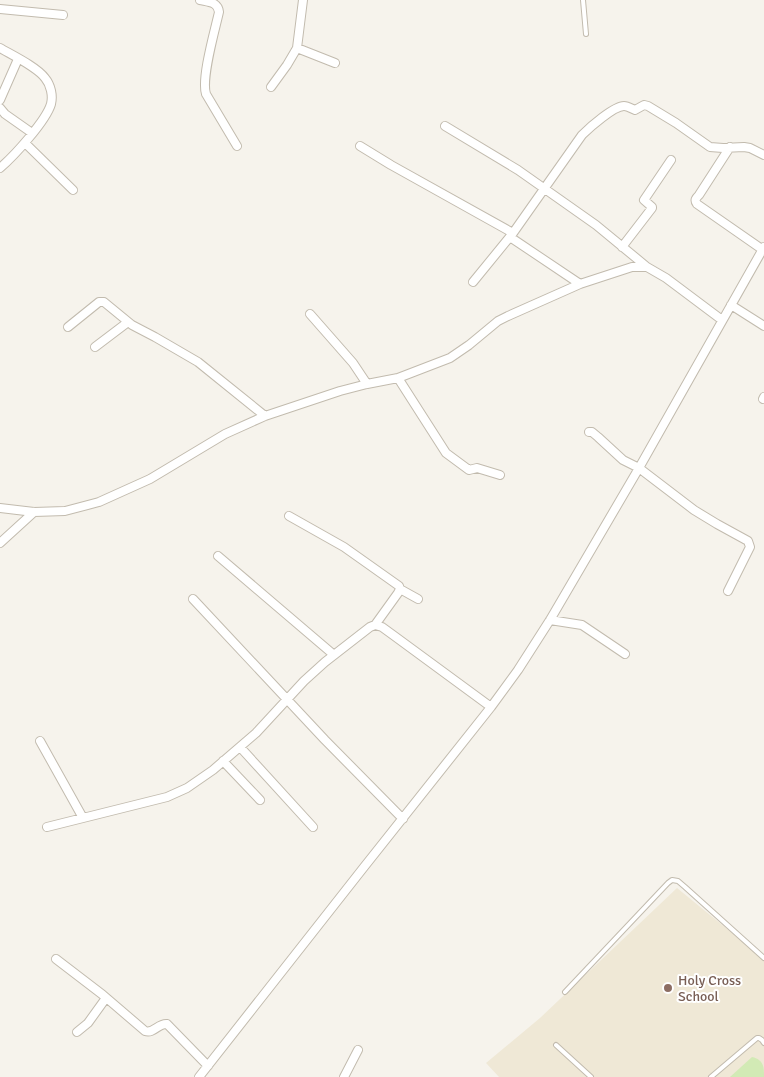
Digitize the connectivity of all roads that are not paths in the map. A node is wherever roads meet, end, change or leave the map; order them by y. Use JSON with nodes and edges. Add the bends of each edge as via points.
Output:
{"nodes":[{"id":1,"x":200,"y":0,"type":"edge"},
{"id":2,"x":303,"y":0,"type":"edge"},
{"id":3,"x":583,"y":0,"type":"edge"},
{"id":4,"x":0,"y":9,"type":"edge"},
{"id":5,"x":62,"y":15,"type":"dead end"},
{"id":6,"x":586,"y":34,"type":"dead end"},
{"id":7,"x":0,"y":48,"type":"edge"},
{"id":8,"x":297,"y":48,"type":"junction"},
{"id":9,"x":18,"y":59,"type":"junction"},
{"id":10,"x":335,"y":63,"type":"dead end"},
{"id":11,"x":271,"y":87,"type":"dead end"},
{"id":12,"x":0,"y":100,"type":"edge"},
{"id":13,"x":0,"y":108,"type":"edge"},
{"id":14,"x":445,"y":126,"type":"dead end"},
{"id":15,"x":32,"y":133,"type":"junction"},
{"id":16,"x":24,"y":143,"type":"junction"},
{"id":17,"x":237,"y":146,"type":"dead end"},
{"id":18,"x":360,"y":146,"type":"dead end"},
{"id":19,"x":730,"y":147,"type":"junction"},
{"id":20,"x":764,"y":156,"type":"edge"},
{"id":21,"x":671,"y":160,"type":"dead end"},
{"id":22,"x":0,"y":168,"type":"edge"},
{"id":23,"x":545,"y":189,"type":"junction"},
{"id":24,"x":73,"y":190,"type":"dead end"},
{"id":25,"x":511,"y":235,"type":"junction"},
{"id":26,"x":622,"y":247,"type":"junction"},
{"id":27,"x":763,"y":248,"type":"edge"},
{"id":28,"x":647,"y":267,"type":"junction"},
{"id":29,"x":473,"y":282,"type":"dead end"},
{"id":30,"x":580,"y":284,"type":"junction"},
{"id":31,"x":731,"y":305,"type":"junction"},
{"id":32,"x":310,"y":314,"type":"dead end"},
{"id":33,"x":722,"y":320,"type":"junction"},
{"id":34,"x":128,"y":322,"type":"junction"},
{"id":35,"x":764,"y":326,"type":"edge"},
{"id":36,"x":68,"y":327,"type":"dead end"},
{"id":37,"x":95,"y":347,"type":"dead end"},
{"id":38,"x":398,"y":378,"type":"junction"},
{"id":39,"x":366,"y":384,"type":"junction"},
{"id":40,"x":265,"y":416,"type":"junction"},
{"id":41,"x":589,"y":432,"type":"dead end"},
{"id":42,"x":639,"y":468,"type":"junction"},
{"id":43,"x":500,"y":475,"type":"dead end"},
{"id":44,"x":0,"y":508,"type":"edge"},
{"id":45,"x":34,"y":512,"type":"junction"},
{"id":46,"x":289,"y":516,"type":"dead end"},
{"id":47,"x":0,"y":543,"type":"edge"},
{"id":48,"x":218,"y":556,"type":"dead end"},
{"id":49,"x":400,"y":589,"type":"junction"},
{"id":50,"x":728,"y":592,"type":"dead end"},
{"id":51,"x":418,"y":599,"type":"dead end"},
{"id":52,"x":193,"y":600,"type":"dead end"},
{"id":53,"x":550,"y":620,"type":"junction"},
{"id":54,"x":375,"y":625,"type":"junction"},
{"id":55,"x":625,"y":654,"type":"dead end"},
{"id":56,"x":334,"y":655,"type":"junction"},
{"id":57,"x":287,"y":699,"type":"junction"},
{"id":58,"x":491,"y":707,"type":"junction"},
{"id":59,"x":40,"y":741,"type":"dead end"},
{"id":60,"x":240,"y":747,"type":"junction"},
{"id":61,"x":223,"y":761,"type":"junction"},
{"id":62,"x":260,"y":800,"type":"dead end"},
{"id":63,"x":83,"y":818,"type":"junction"},
{"id":64,"x":403,"y":819,"type":"junction"},
{"id":65,"x":47,"y":826,"type":"dead end"},
{"id":66,"x":313,"y":827,"type":"dead end"},
{"id":67,"x":764,"y":958,"type":"edge"},
{"id":68,"x":56,"y":959,"type":"dead end"},
{"id":69,"x":565,"y":992,"type":"dead end"},
{"id":70,"x":106,"y":998,"type":"junction"},
{"id":71,"x":77,"y":1032,"type":"dead end"},
{"id":72,"x":764,"y":1043,"type":"edge"},
{"id":73,"x":556,"y":1045,"type":"dead end"},
{"id":74,"x":358,"y":1050,"type":"dead end"},
{"id":75,"x":208,"y":1066,"type":"junction"},
{"id":76,"x":199,"y":1077,"type":"edge"},
{"id":77,"x":344,"y":1077,"type":"edge"},
{"id":78,"x":591,"y":1077,"type":"edge"},
{"id":79,"x":711,"y":1077,"type":"edge"}],
"edges":[{"from":1,"to":17,"type":"street","via":[[219,7],[207,70],[206,94]]},
{"from":2,"to":8,"type":"street"},
{"from":3,"to":6,"type":"lane"},
{"from":4,"to":5,"type":"street"},
{"from":7,"to":9,"type":"street"},
{"from":8,"to":10,"type":"street"},
{"from":8,"to":11,"type":"street"},
{"from":9,"to":12,"type":"street"},
{"from":9,"to":15,"type":"street","via":[[45,78],[52,94],[48,111]]},
{"from":13,"to":15,"type":"street"},
{"from":14,"to":23,"type":"street"},
{"from":15,"to":16,"type":"street"},
{"from":16,"to":22,"type":"street"},
{"from":16,"to":24,"type":"street"},
{"from":18,"to":25,"type":"street"},
{"from":19,"to":20,"type":"street","via":[[750,148]]},
{"from":19,"to":23,"type":"street","via":[[710,147],[648,106],[635,110],[623,106],[594,122]]},
{"from":19,"to":27,"type":"street","via":[[698,194],[696,202]]},
{"from":21,"to":26,"type":"street","via":[[644,200],[652,208]]},
{"from":23,"to":25,"type":"street"},
{"from":23,"to":26,"type":"street"},
{"from":25,"to":29,"type":"street"},
{"from":25,"to":30,"type":"street"},
{"from":26,"to":28,"type":"street"},
{"from":27,"to":31,"type":"street"},
{"from":28,"to":30,"type":"street","via":[[632,267]]},
{"from":28,"to":33,"type":"street"},
{"from":30,"to":38,"type":"street","via":[[498,321],[450,358]]},
{"from":31,"to":33,"type":"street"},
{"from":31,"to":35,"type":"street"},
{"from":32,"to":39,"type":"street","via":[[353,363]]},
{"from":33,"to":42,"type":"street"},
{"from":34,"to":36,"type":"street","via":[[102,301]]},
{"from":34,"to":37,"type":"street"},
{"from":34,"to":40,"type":"street","via":[[198,362]]},
{"from":38,"to":39,"type":"street"},
{"from":38,"to":43,"type":"street","via":[[446,453],[469,470],[477,468]]},
{"from":39,"to":40,"type":"street"},
{"from":40,"to":45,"type":"street","via":[[225,434],[150,479],[99,502],[65,511]]},
{"from":41,"to":42,"type":"street","via":[[623,460]]},
{"from":42,"to":50,"type":"street","via":[[694,510],[748,541],[750,547]]},
{"from":42,"to":53,"type":"street"},
{"from":44,"to":45,"type":"street"},
{"from":45,"to":47,"type":"street"},
{"from":46,"to":49,"type":"street","via":[[344,547]]},
{"from":48,"to":56,"type":"street"},
{"from":49,"to":51,"type":"street"},
{"from":49,"to":54,"type":"street"},
{"from":52,"to":57,"type":"street"},
{"from":53,"to":55,"type":"street","via":[[582,624]]},
{"from":53,"to":58,"type":"street"},
{"from":54,"to":56,"type":"street"},
{"from":54,"to":58,"type":"street"},
{"from":56,"to":57,"type":"street"},
{"from":57,"to":60,"type":"street"},
{"from":57,"to":64,"type":"street"},
{"from":58,"to":64,"type":"street"},
{"from":59,"to":63,"type":"street"},
{"from":60,"to":61,"type":"street"},
{"from":60,"to":66,"type":"street"},
{"from":61,"to":62,"type":"street"},
{"from":61,"to":63,"type":"street","via":[[186,788],[167,797]]},
{"from":63,"to":65,"type":"street"},
{"from":64,"to":75,"type":"street"},
{"from":67,"to":69,"type":"lane","via":[[678,881],[672,880]]},
{"from":68,"to":70,"type":"street"},
{"from":70,"to":71,"type":"street","via":[[88,1023]]},
{"from":70,"to":75,"type":"street","via":[[145,1031],[167,1024]]},
{"from":72,"to":79,"type":"lane","via":[[757,1038]]},
{"from":73,"to":78,"type":"lane"},
{"from":74,"to":77,"type":"street"},
{"from":75,"to":76,"type":"street"}]}
